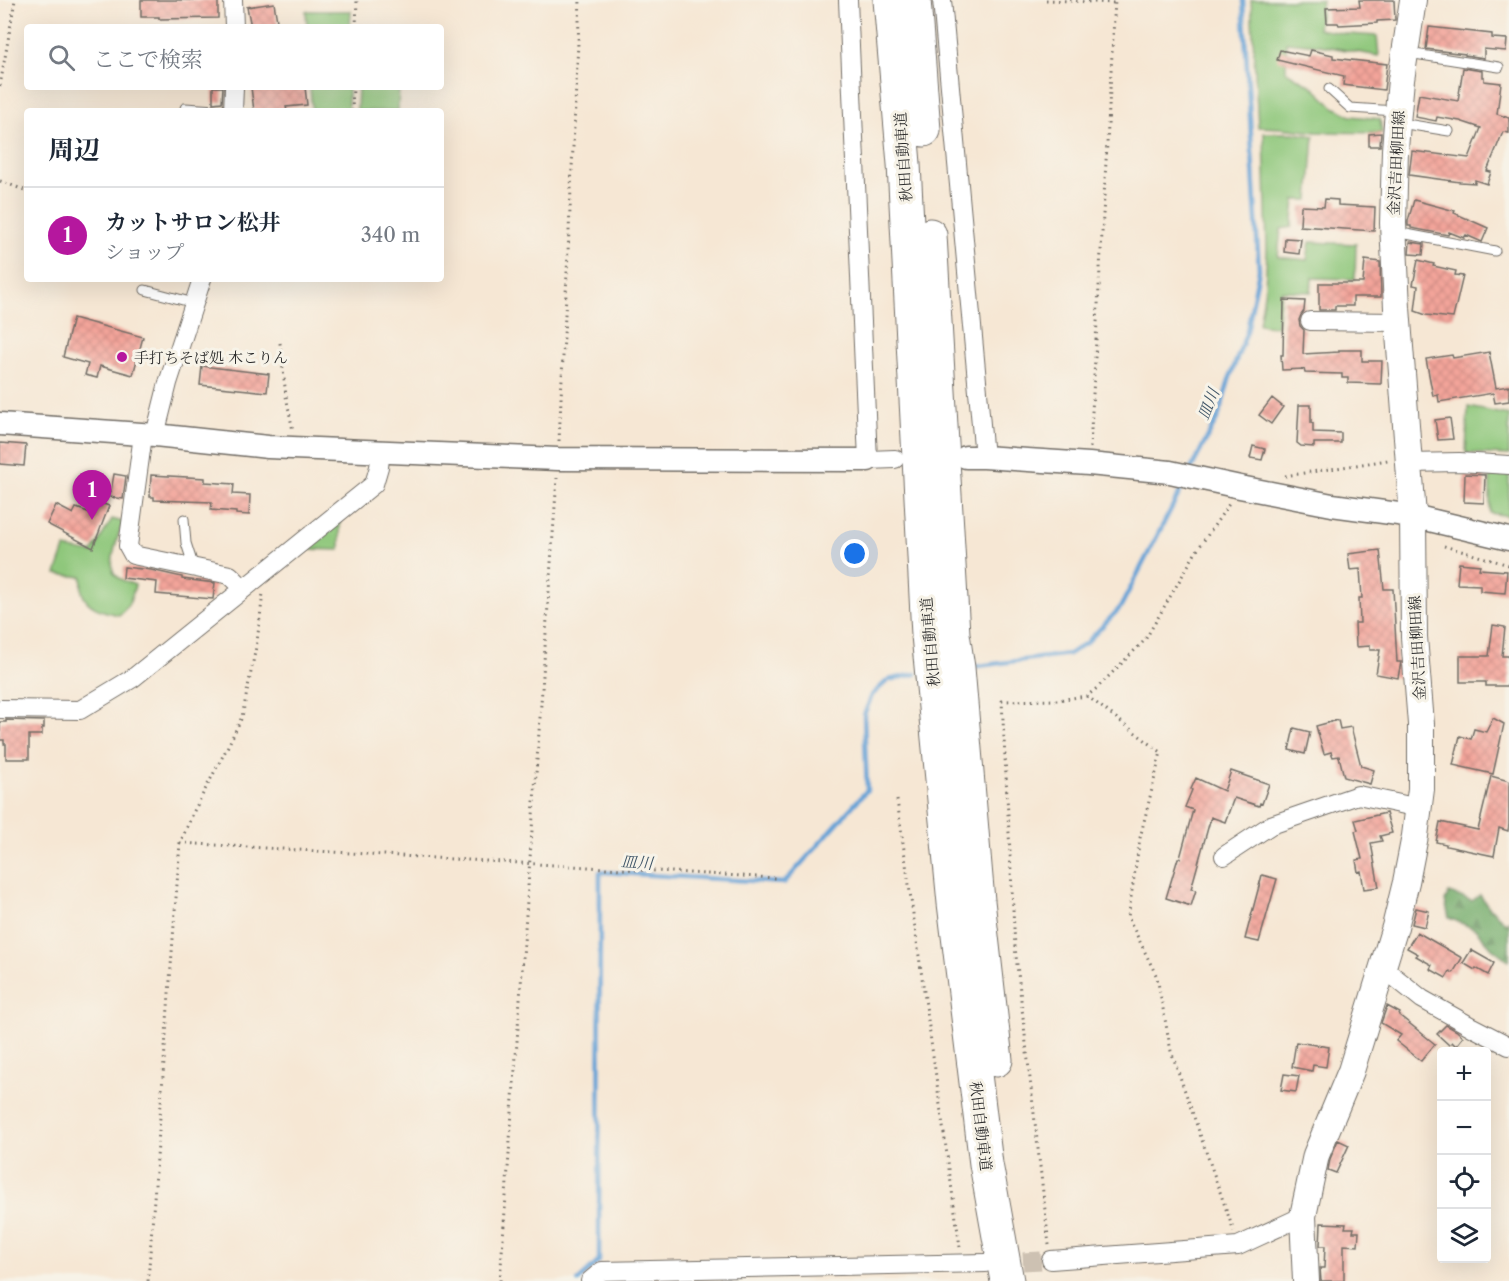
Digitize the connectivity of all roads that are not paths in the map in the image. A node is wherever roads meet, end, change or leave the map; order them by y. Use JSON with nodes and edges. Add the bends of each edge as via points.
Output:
{"nodes":[{"id":1,"x":233,"y":0,"type":"edge"},
{"id":2,"x":848,"y":0,"type":"edge"},
{"id":3,"x":890,"y":0,"type":"edge"},
{"id":4,"x":914,"y":0,"type":"edge"},
{"id":5,"x":942,"y":0,"type":"edge"},
{"id":6,"x":1413,"y":0,"type":"edge"},
{"id":7,"x":234,"y":24,"type":"edge"},
{"id":8,"x":1406,"y":52,"type":"junction"},
{"id":9,"x":1499,"y":67,"type":"dead end"},
{"id":10,"x":1329,"y":89,"type":"dead end"},
{"id":11,"x":234,"y":90,"type":"edge"},
{"id":12,"x":232,"y":108,"type":"edge"},
{"id":13,"x":1398,"y":117,"type":"junction"},
{"id":14,"x":1449,"y":132,"type":"dead end"},
{"id":15,"x":1394,"y":232,"type":"junction"},
{"id":16,"x":1495,"y":251,"type":"dead end"},
{"id":17,"x":201,"y":282,"type":"edge"},
{"id":18,"x":145,"y":290,"type":"dead end"},
{"id":19,"x":194,"y":303,"type":"junction"},
{"id":20,"x":1310,"y":321,"type":"dead end"},
{"id":21,"x":1398,"y":322,"type":"junction"},
{"id":22,"x":0,"y":424,"type":"edge"},
{"id":23,"x":149,"y":435,"type":"junction"},
{"id":24,"x":381,"y":452,"type":"junction"},
{"id":25,"x":975,"y":457,"type":"joint"},
{"id":26,"x":895,"y":459,"type":"dead end"},
{"id":27,"x":868,"y":460,"type":"junction"},
{"id":28,"x":1408,"y":460,"type":"junction"},
{"id":29,"x":1509,"y":465,"type":"edge"},
{"id":30,"x":1413,"y":516,"type":"junction"},
{"id":31,"x":184,"y":519,"type":"dead end"},
{"id":32,"x":1509,"y":539,"type":"edge"},
{"id":33,"x":194,"y":568,"type":"junction"},
{"id":34,"x":250,"y":585,"type":"junction"},
{"id":35,"x":0,"y":709,"type":"edge"},
{"id":36,"x":1419,"y":808,"type":"junction"},
{"id":37,"x":1224,"y":856,"type":"dead end"},
{"id":38,"x":1382,"y":967,"type":"junction"},
{"id":39,"x":1509,"y":1046,"type":"edge"},
{"id":40,"x":1303,"y":1216,"type":"junction"},
{"id":41,"x":1040,"y":1271,"type":"edge"},
{"id":42,"x":997,"y":1272,"type":"edge"},
{"id":43,"x":591,"y":1281,"type":"edge"},
{"id":44,"x":1306,"y":1281,"type":"edge"}],
"edges":[{"from":1,"to":7,"type":"street"},
{"from":2,"to":27,"type":"street"},
{"from":3,"to":42,"type":"highway","name":"秋田自動車道","via":[[904,164],[928,635],[954,903]]},
{"from":4,"to":41,"type":"highway","name":"秋田自動車道","via":[[953,634],[978,902],[1007,1159]]},
{"from":5,"to":25,"type":"street"},
{"from":6,"to":8,"type":"main road","name":"金沢吉田柳田線"},
{"from":8,"to":9,"type":"lane"},
{"from":8,"to":13,"type":"main road","name":"金沢吉田柳田線"},
{"from":10,"to":13,"type":"lane","via":[[1350,108]]},
{"from":11,"to":12,"type":"street"},
{"from":13,"to":14,"type":"lane"},
{"from":13,"to":15,"type":"main road","name":"金沢吉田柳田線"},
{"from":15,"to":16,"type":"lane"},
{"from":15,"to":21,"type":"main road","name":"金沢吉田柳田線"},
{"from":17,"to":19,"type":"street"},
{"from":18,"to":19,"type":"lane"},
{"from":19,"to":23,"type":"street"},
{"from":20,"to":21,"type":"street"},
{"from":21,"to":28,"type":"main road","name":"金沢吉田柳田線"},
{"from":22,"to":23,"type":"street"},
{"from":23,"to":24,"type":"street","via":[[268,447]]},
{"from":23,"to":33,"type":"street","via":[[128,546],[133,555]]},
{"from":24,"to":27,"type":"street","via":[[558,459]]},
{"from":24,"to":34,"type":"street","via":[[374,484]]},
{"from":25,"to":30,"type":"street","via":[[1170,472],[1332,505]]},
{"from":26,"to":27,"type":"street"},
{"from":28,"to":29,"type":"street"},
{"from":28,"to":30,"type":"main road","name":"金沢吉田柳田線"},
{"from":30,"to":32,"type":"street"},
{"from":30,"to":36,"type":"main road","name":"金沢吉田柳田線","via":[[1414,637],[1421,724]]},
{"from":31,"to":33,"type":"lane"},
{"from":33,"to":34,"type":"street","via":[[230,575]]},
{"from":34,"to":35,"type":"street","via":[[134,678],[80,710]]},
{"from":36,"to":37,"type":"street","via":[[1358,795],[1271,825]]},
{"from":36,"to":38,"type":"main road","name":"金沢吉田柳田線","via":[[1406,882]]},
{"from":38,"to":39,"type":"street","via":[[1422,999]]},
{"from":38,"to":40,"type":"main road","name":"金沢吉田柳田線","via":[[1351,1071],[1316,1155]]},
{"from":40,"to":41,"type":"street","via":[[1238,1246]]},
{"from":40,"to":44,"type":"main road","name":"金沢吉田柳田線"},
{"from":42,"to":43,"type":"street","via":[[963,1265],[602,1271]]}]}
